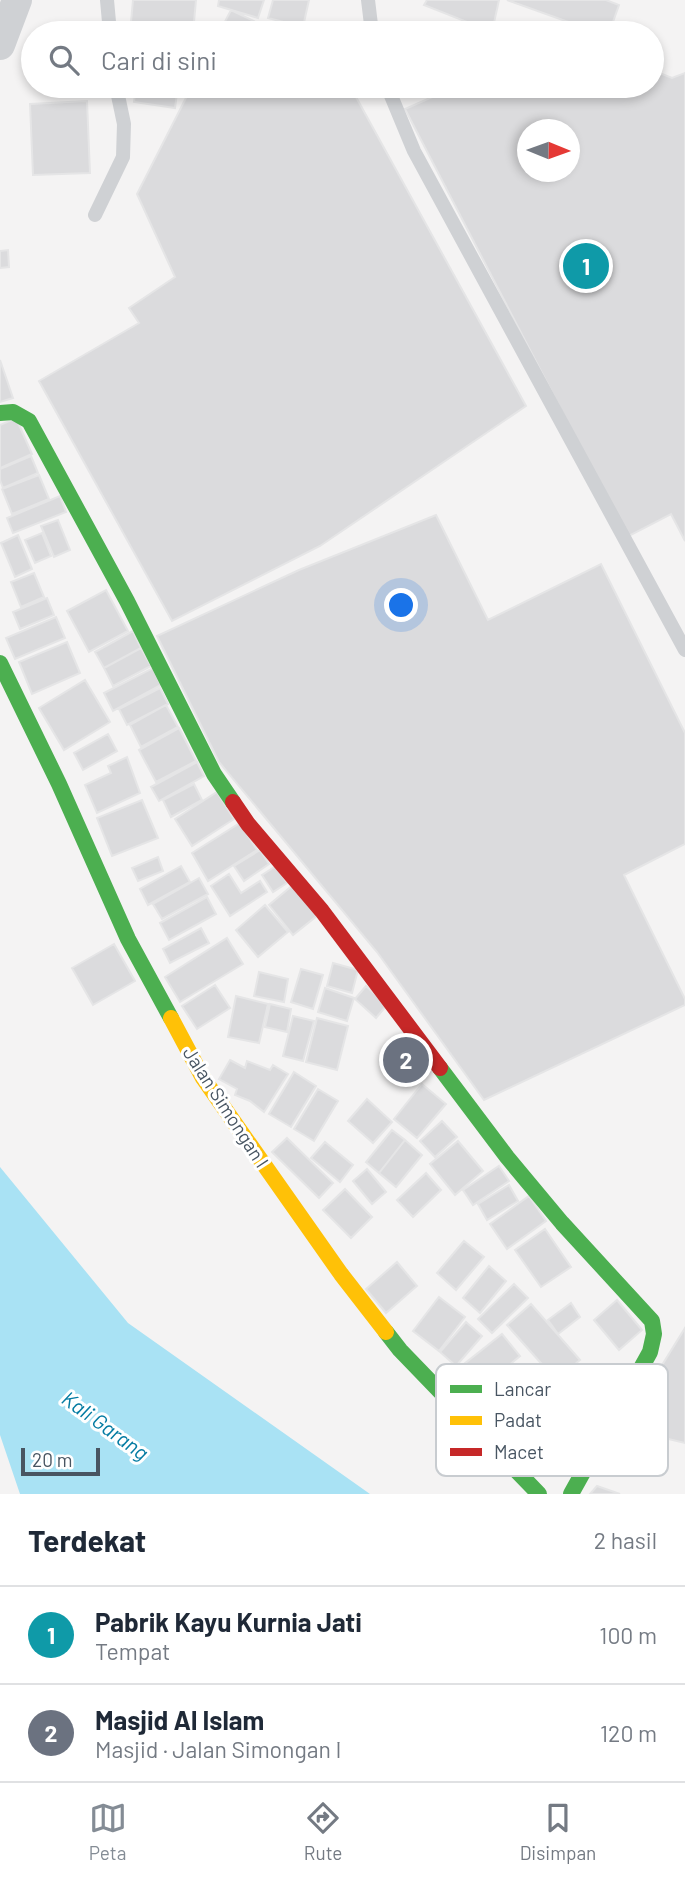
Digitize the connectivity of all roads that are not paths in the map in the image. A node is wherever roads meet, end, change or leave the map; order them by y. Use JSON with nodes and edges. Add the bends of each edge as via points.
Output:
{"nodes":[{"id":1,"x":18,"y":0,"type":"edge"},
{"id":2,"x":107,"y":0,"type":"edge"},
{"id":3,"x":368,"y":0,"type":"edge"},
{"id":4,"x":109,"y":21,"type":"edge"},
{"id":5,"x":371,"y":21,"type":"edge"},
{"id":6,"x":0,"y":45,"type":"edge"},
{"id":7,"x":119,"y":98,"type":"edge"},
{"id":8,"x":392,"y":98,"type":"edge"},
{"id":9,"x":94,"y":215,"type":"dead end"},
{"id":10,"x":0,"y":414,"type":"edge"},
{"id":11,"x":685,"y":650,"type":"edge"},
{"id":12,"x":0,"y":663,"type":"edge"},
{"id":13,"x":643,"y":1364,"type":"edge"},
{"id":14,"x":436,"y":1388,"type":"edge"},
{"id":15,"x":521,"y":1476,"type":"edge"},
{"id":16,"x":581,"y":1476,"type":"edge"},
{"id":17,"x":538,"y":1494,"type":"edge"},
{"id":18,"x":571,"y":1494,"type":"edge"}],
"edges":[{"from":1,"to":6,"type":"street"},
{"from":2,"to":4,"type":"lane"},
{"from":3,"to":5,"type":"lane"},
{"from":7,"to":9,"type":"lane","via":[[123,157]]},
{"from":8,"to":11,"type":"lane","via":[[414,151]]},
{"from":10,"to":13,"type":"street","via":[[13,412],[29,421],[214,774],[248,824],[322,911],[507,1157],[652,1321],[654,1334]]},
{"from":12,"to":14,"type":"street","name":"Jalan Simongan I","via":[[128,939],[203,1078],[341,1274],[400,1350]]},
{"from":15,"to":17,"type":"street","name":"Jalan Simongan I"},
{"from":16,"to":18,"type":"street"}]}
